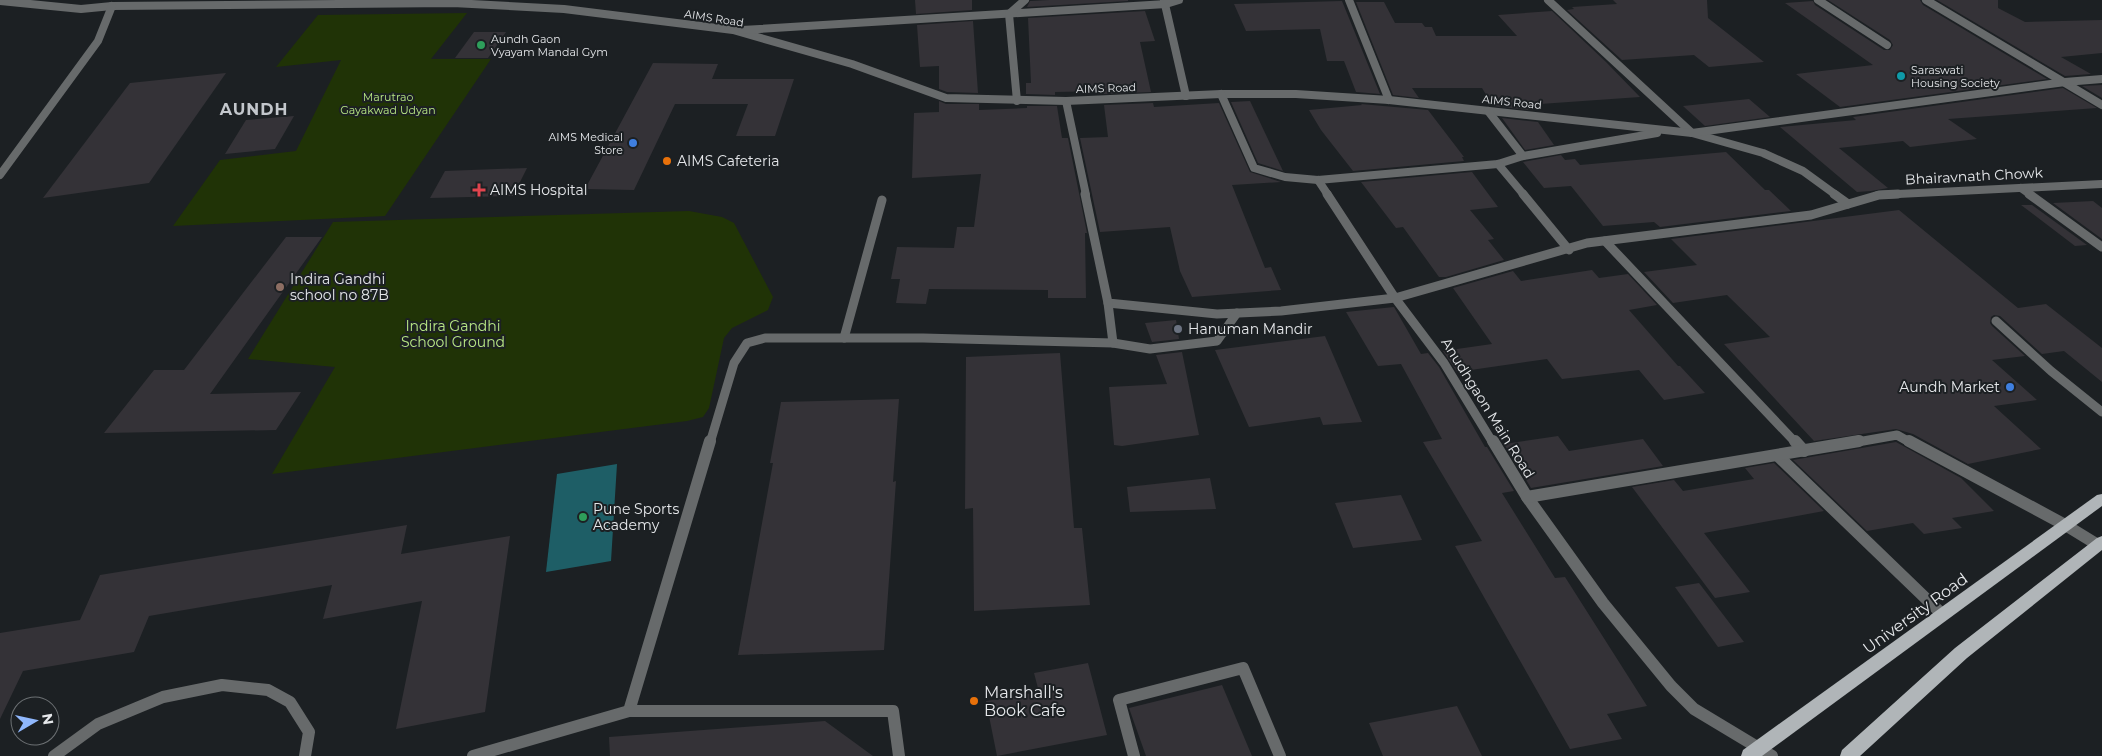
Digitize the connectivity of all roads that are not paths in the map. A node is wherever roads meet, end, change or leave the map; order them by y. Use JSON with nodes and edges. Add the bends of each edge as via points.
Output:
{"nodes":[{"id":1,"x":103,"y":0,"type":"edge"},
{"id":2,"x":1025,"y":0,"type":"edge"},
{"id":3,"x":1179,"y":0,"type":"edge"},
{"id":4,"x":1349,"y":0,"type":"edge"},
{"id":5,"x":1548,"y":0,"type":"edge"},
{"id":6,"x":1818,"y":0,"type":"edge"},
{"id":7,"x":1926,"y":0,"type":"edge"},
{"id":8,"x":0,"y":1,"type":"edge"},
{"id":9,"x":1165,"y":2,"type":"edge"},
{"id":10,"x":504,"y":3,"type":"edge"},
{"id":11,"x":112,"y":6,"type":"junction"},
{"id":12,"x":1010,"y":14,"type":"junction"},
{"id":13,"x":733,"y":30,"type":"junction"},
{"id":14,"x":1887,"y":45,"type":"dead end"},
{"id":15,"x":2102,"y":79,"type":"edge"},
{"id":16,"x":2065,"y":82,"type":"junction"},
{"id":17,"x":1222,"y":94,"type":"junction"},
{"id":18,"x":1186,"y":96,"type":"junction"},
{"id":19,"x":1389,"y":100,"type":"junction"},
{"id":20,"x":1017,"y":101,"type":"junction"},
{"id":21,"x":1066,"y":101,"type":"junction"},
{"id":22,"x":2102,"y":105,"type":"edge"},
{"id":23,"x":1488,"y":111,"type":"junction"},
{"id":24,"x":1670,"y":130,"type":"junction"},
{"id":25,"x":1692,"y":133,"type":"junction"},
{"id":26,"x":1524,"y":156,"type":"junction"},
{"id":27,"x":1498,"y":164,"type":"junction"},
{"id":28,"x":0,"y":175,"type":"edge"},
{"id":29,"x":1318,"y":180,"type":"junction"},
{"id":30,"x":2102,"y":184,"type":"edge"},
{"id":31,"x":2021,"y":188,"type":"junction"},
{"id":32,"x":882,"y":200,"type":"dead end"},
{"id":33,"x":1848,"y":204,"type":"junction"},
{"id":34,"x":1605,"y":241,"type":"junction"},
{"id":35,"x":2102,"y":247,"type":"edge"},
{"id":36,"x":1569,"y":250,"type":"junction"},
{"id":37,"x":1395,"y":298,"type":"junction"},
{"id":38,"x":1108,"y":302,"type":"junction"},
{"id":39,"x":1237,"y":313,"type":"junction"},
{"id":40,"x":1996,"y":321,"type":"dead end"},
{"id":41,"x":844,"y":338,"type":"junction"},
{"id":42,"x":1114,"y":343,"type":"junction"},
{"id":43,"x":2102,"y":412,"type":"edge"},
{"id":44,"x":1804,"y":451,"type":"junction"},
{"id":45,"x":1778,"y":456,"type":"junction"},
{"id":46,"x":1526,"y":497,"type":"junction"},
{"id":47,"x":2102,"y":499,"type":"edge"},
{"id":48,"x":2067,"y":526,"type":"junction"},
{"id":49,"x":2100,"y":544,"type":"edge"},
{"id":50,"x":1942,"y":615,"type":"junction"},
{"id":51,"x":629,"y":711,"type":"junction"},
{"id":52,"x":1760,"y":754,"type":"edge"},
{"id":53,"x":54,"y":756,"type":"edge"},
{"id":54,"x":304,"y":756,"type":"edge"},
{"id":55,"x":473,"y":756,"type":"edge"},
{"id":56,"x":899,"y":756,"type":"edge"},
{"id":57,"x":1134,"y":756,"type":"edge"},
{"id":58,"x":1280,"y":756,"type":"edge"},
{"id":59,"x":1848,"y":756,"type":"edge"}],
"edges":[{"from":1,"to":11,"type":"street"},
{"from":2,"to":12,"type":"street"},
{"from":3,"to":9,"type":"street"},
{"from":4,"to":19,"type":"street"},
{"from":5,"to":25,"type":"street"},
{"from":6,"to":14,"type":"street"},
{"from":7,"to":16,"type":"street"},
{"from":8,"to":11,"type":"street","name":"AIMS Road","via":[[81,9]]},
{"from":9,"to":12,"type":"street"},
{"from":9,"to":18,"type":"street"},
{"from":10,"to":11,"type":"street","name":"AIMS Road"},
{"from":10,"to":13,"type":"street","name":"AIMS Road"},
{"from":11,"to":28,"type":"street","via":[[98,41]]},
{"from":12,"to":13,"type":"street"},
{"from":12,"to":20,"type":"street"},
{"from":13,"to":20,"type":"street","name":"AIMS Road","via":[[852,64],[946,98]]},
{"from":15,"to":16,"type":"street","name":"AIMS Road"},
{"from":16,"to":22,"type":"street"},
{"from":16,"to":25,"type":"street","name":"AIMS Road"},
{"from":17,"to":18,"type":"street","name":"AIMS Road"},
{"from":17,"to":19,"type":"street","name":"AIMS Road","via":[[1296,94]]},
{"from":17,"to":29,"type":"street","via":[[1254,168],[1285,177]]},
{"from":18,"to":21,"type":"street","name":"AIMS Road"},
{"from":19,"to":23,"type":"street","name":"AIMS Road"},
{"from":20,"to":21,"type":"street","name":"AIMS Road"},
{"from":21,"to":38,"type":"street"},
{"from":23,"to":24,"type":"street","name":"AIMS Road"},
{"from":23,"to":26,"type":"street"},
{"from":24,"to":25,"type":"street","name":"AIMS Road"},
{"from":24,"to":26,"type":"street"},
{"from":25,"to":33,"type":"street","via":[[1763,153],[1803,171]]},
{"from":26,"to":27,"type":"street"},
{"from":27,"to":29,"type":"street"},
{"from":27,"to":36,"type":"street"},
{"from":29,"to":37,"type":"street","name":"Anudhgaon Main Road"},
{"from":30,"to":31,"type":"street","name":"Bhairavnath Chowk"},
{"from":31,"to":33,"type":"street","name":"Bhairavnath Chowk","via":[[1879,195]]},
{"from":31,"to":35,"type":"street"},
{"from":32,"to":41,"type":"street"},
{"from":33,"to":34,"type":"street","via":[[1811,215]]},
{"from":34,"to":36,"type":"street"},
{"from":34,"to":44,"type":"street"},
{"from":36,"to":37,"type":"street"},
{"from":37,"to":39,"type":"street"},
{"from":37,"to":46,"type":"street","name":"Anudhgaon Main Road","via":[[1444,363]]},
{"from":38,"to":39,"type":"street","via":[[1217,314]]},
{"from":38,"to":42,"type":"street"},
{"from":39,"to":42,"type":"street","via":[[1217,341],[1150,349]]},
{"from":40,"to":43,"type":"street"},
{"from":41,"to":42,"type":"street"},
{"from":41,"to":51,"type":"street","via":[[765,338],[747,343],[734,363]]},
{"from":44,"to":45,"type":"street"},
{"from":44,"to":48,"type":"street","via":[[1897,435]]},
{"from":45,"to":46,"type":"street"},
{"from":45,"to":50,"type":"street"},
{"from":46,"to":52,"type":"street","name":"Anudhgaon Main Road","via":[[1603,603],[1671,686],[1694,709]]},
{"from":47,"to":48,"type":"main road","name":"University Road"},
{"from":48,"to":49,"type":"street"},
{"from":48,"to":50,"type":"main road","name":"University Road"},
{"from":49,"to":59,"type":"main road","via":[[1961,653]]},
{"from":50,"to":52,"type":"main road","name":"University Road"},
{"from":51,"to":55,"type":"street"},
{"from":51,"to":56,"type":"street","via":[[893,711]]},
{"from":53,"to":54,"type":"street","via":[[98,724],[163,697],[222,685],[268,690],[290,702],[309,732]]},
{"from":57,"to":58,"type":"street","via":[[1119,700],[1243,668]]}]}
